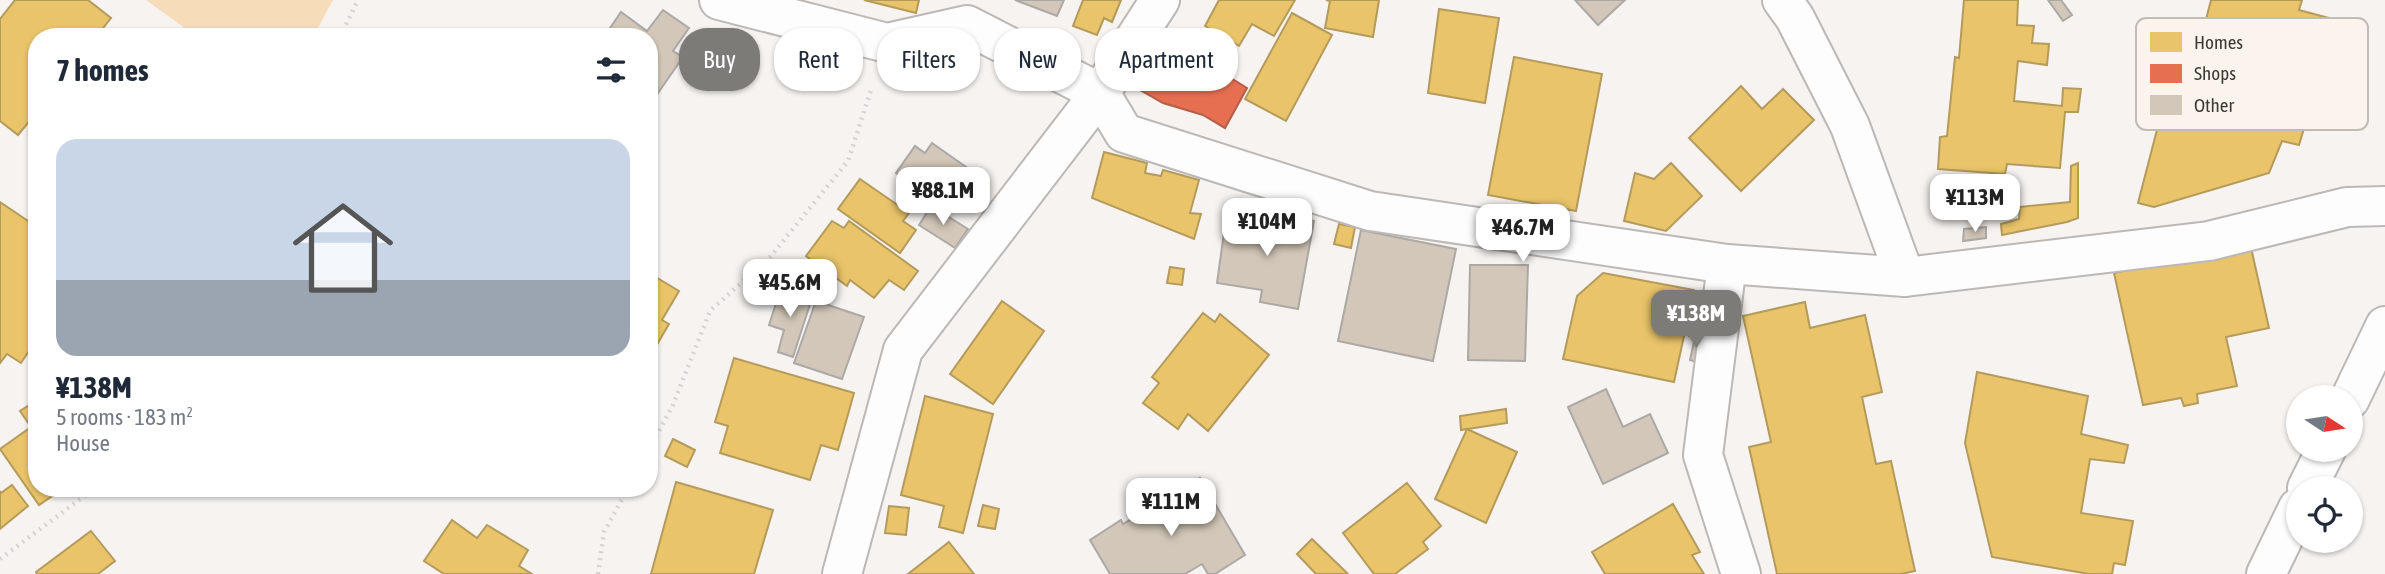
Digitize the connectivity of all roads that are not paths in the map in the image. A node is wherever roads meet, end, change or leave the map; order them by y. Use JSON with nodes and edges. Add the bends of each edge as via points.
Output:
{"nodes":[{"id":1,"x":719,"y":0,"type":"edge"},
{"id":2,"x":1160,"y":0,"type":"edge"},
{"id":3,"x":1782,"y":0,"type":"edge"},
{"id":4,"x":1100,"y":93,"type":"junction"},
{"id":5,"x":2385,"y":206,"type":"edge"},
{"id":6,"x":1727,"y":264,"type":"junction"},
{"id":7,"x":1905,"y":276,"type":"junction"},
{"id":8,"x":2385,"y":326,"type":"edge"},
{"id":9,"x":2357,"y":385,"type":"edge"},
{"id":10,"x":2286,"y":533,"type":"edge"},
{"id":11,"x":842,"y":574,"type":"edge"},
{"id":12,"x":1741,"y":574,"type":"edge"},
{"id":13,"x":2266,"y":574,"type":"edge"}],
"edges":[{"from":1,"to":4,"type":"street","via":[[887,43],[967,25]]},
{"from":2,"to":4,"type":"street"},
{"from":3,"to":7,"type":"street","via":[[1850,125]]},
{"from":4,"to":6,"type":"street","via":[[1124,133],[1370,211]]},
{"from":4,"to":11,"type":"street","via":[[903,350]]},
{"from":5,"to":7,"type":"street","via":[[2347,207],[2209,241]]},
{"from":6,"to":7,"type":"street"},
{"from":6,"to":12,"type":"street","via":[[1703,455]]},
{"from":8,"to":9,"type":"street"},
{"from":10,"to":13,"type":"street"}]}
